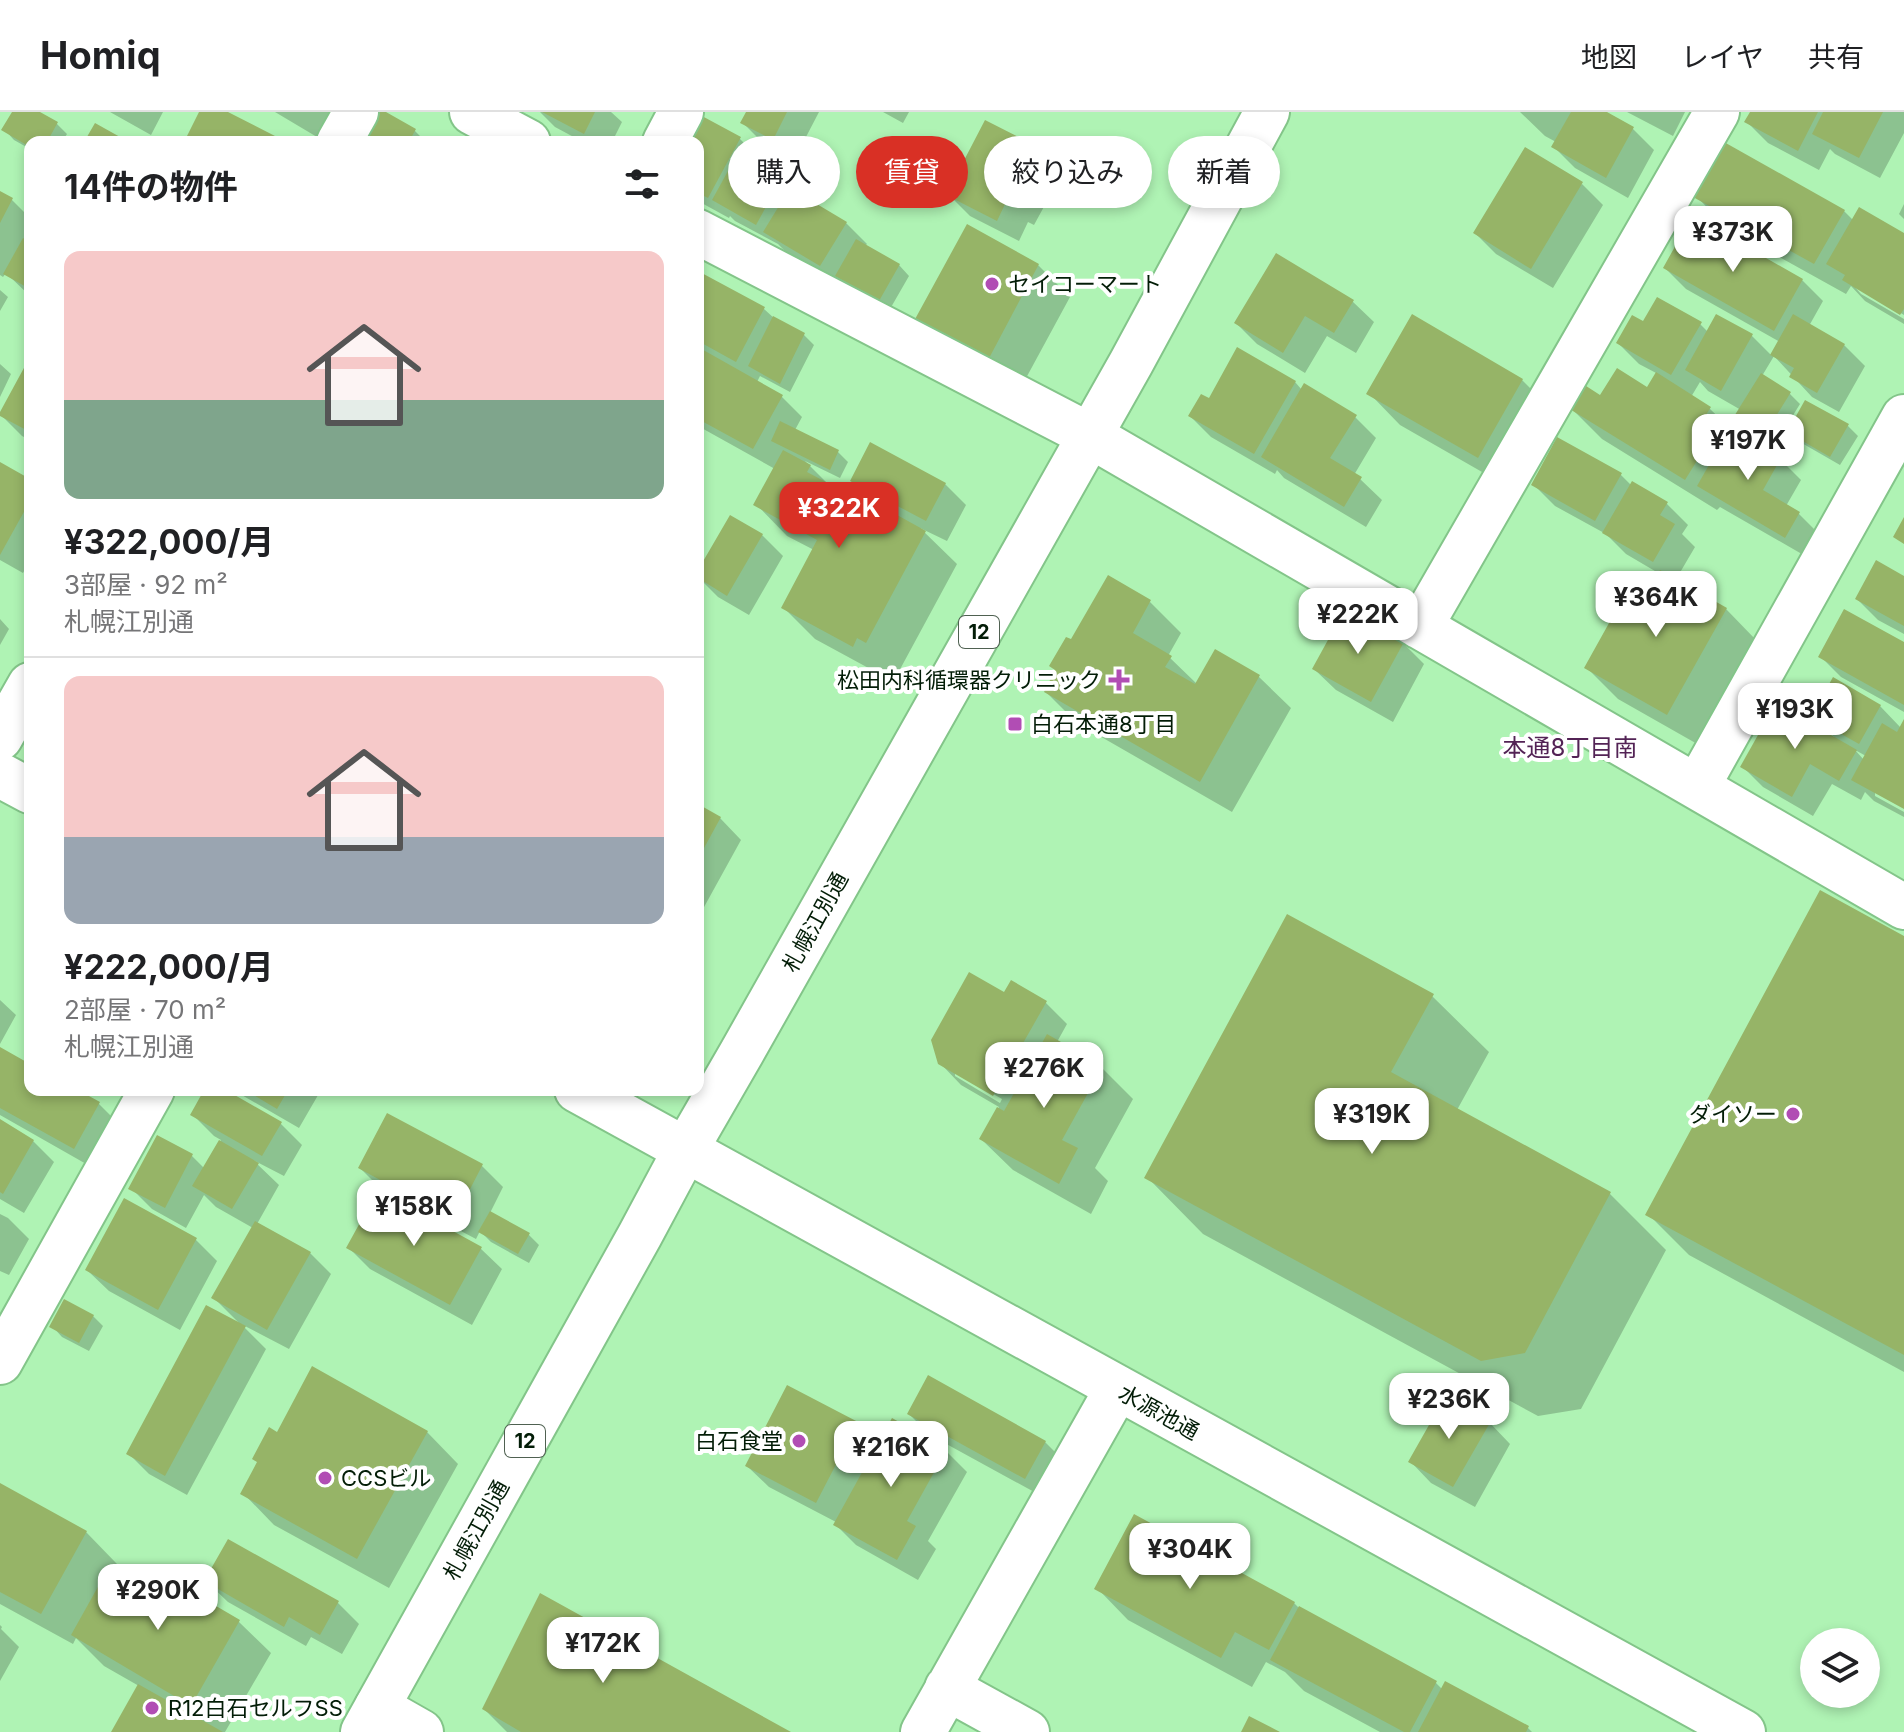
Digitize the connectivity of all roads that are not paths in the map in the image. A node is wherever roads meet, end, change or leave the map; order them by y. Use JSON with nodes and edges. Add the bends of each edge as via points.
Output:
{"nodes":[{"id":1,"x":356,"y":112,"type":"edge"},
{"id":2,"x":472,"y":112,"type":"edge"},
{"id":3,"x":681,"y":112,"type":"edge"},
{"id":4,"x":1267,"y":112,"type":"edge"},
{"id":5,"x":1717,"y":112,"type":"edge"},
{"id":6,"x":342,"y":136,"type":"edge"},
{"id":7,"x":517,"y":136,"type":"edge"},
{"id":8,"x":668,"y":136,"type":"edge"},
{"id":9,"x":704,"y":235,"type":"edge"},
{"id":10,"x":1904,"y":417,"type":"edge"},
{"id":11,"x":1089,"y":435,"type":"junction"},
{"id":12,"x":1420,"y":627,"type":"junction"},
{"id":13,"x":24,"y":696,"type":"edge"},
{"id":14,"x":0,"y":738,"type":"edge"},
{"id":15,"x":0,"y":775,"type":"edge"},
{"id":16,"x":1697,"y":787,"type":"junction"},
{"id":17,"x":24,"y":788,"type":"edge"},
{"id":18,"x":1904,"y":907,"type":"edge"},
{"id":19,"x":149,"y":1096,"type":"edge"},
{"id":20,"x":588,"y":1096,"type":"edge"},
{"id":21,"x":686,"y":1149,"type":"junction"},
{"id":22,"x":0,"y":1362,"type":"edge"},
{"id":23,"x":1117,"y":1389,"type":"junction"},
{"id":24,"x":947,"y":1688,"type":"junction"},
{"id":25,"x":370,"y":1720,"type":"edge"},
{"id":26,"x":421,"y":1732,"type":"edge"},
{"id":27,"x":923,"y":1732,"type":"edge"},
{"id":28,"x":1027,"y":1732,"type":"edge"},
{"id":29,"x":1743,"y":1732,"type":"edge"}],
"edges":[{"from":1,"to":6,"type":"main road"},
{"from":2,"to":7,"type":"main road"},
{"from":3,"to":8,"type":"main road"},
{"from":4,"to":11,"type":"main road","name":"札幌江別通","number":"12"},
{"from":5,"to":12,"type":"main road"},
{"from":9,"to":11,"type":"main road"},
{"from":10,"to":16,"type":"main road"},
{"from":11,"to":12,"type":"main road"},
{"from":11,"to":21,"type":"main road","name":"札幌江別通","number":"12"},
{"from":12,"to":16,"type":"main road"},
{"from":13,"to":14,"type":"main road"},
{"from":15,"to":17,"type":"main road"},
{"from":16,"to":18,"type":"main road"},
{"from":19,"to":22,"type":"main road"},
{"from":20,"to":21,"type":"main road","name":"水源池通"},
{"from":21,"to":23,"type":"main road","name":"水源池通"},
{"from":21,"to":25,"type":"main road","name":"札幌江別通","number":"12"},
{"from":23,"to":24,"type":"main road"},
{"from":23,"to":29,"type":"main road","name":"水源池通"},
{"from":24,"to":27,"type":"main road"},
{"from":24,"to":28,"type":"main road"},
{"from":25,"to":26,"type":"main road"}]}
